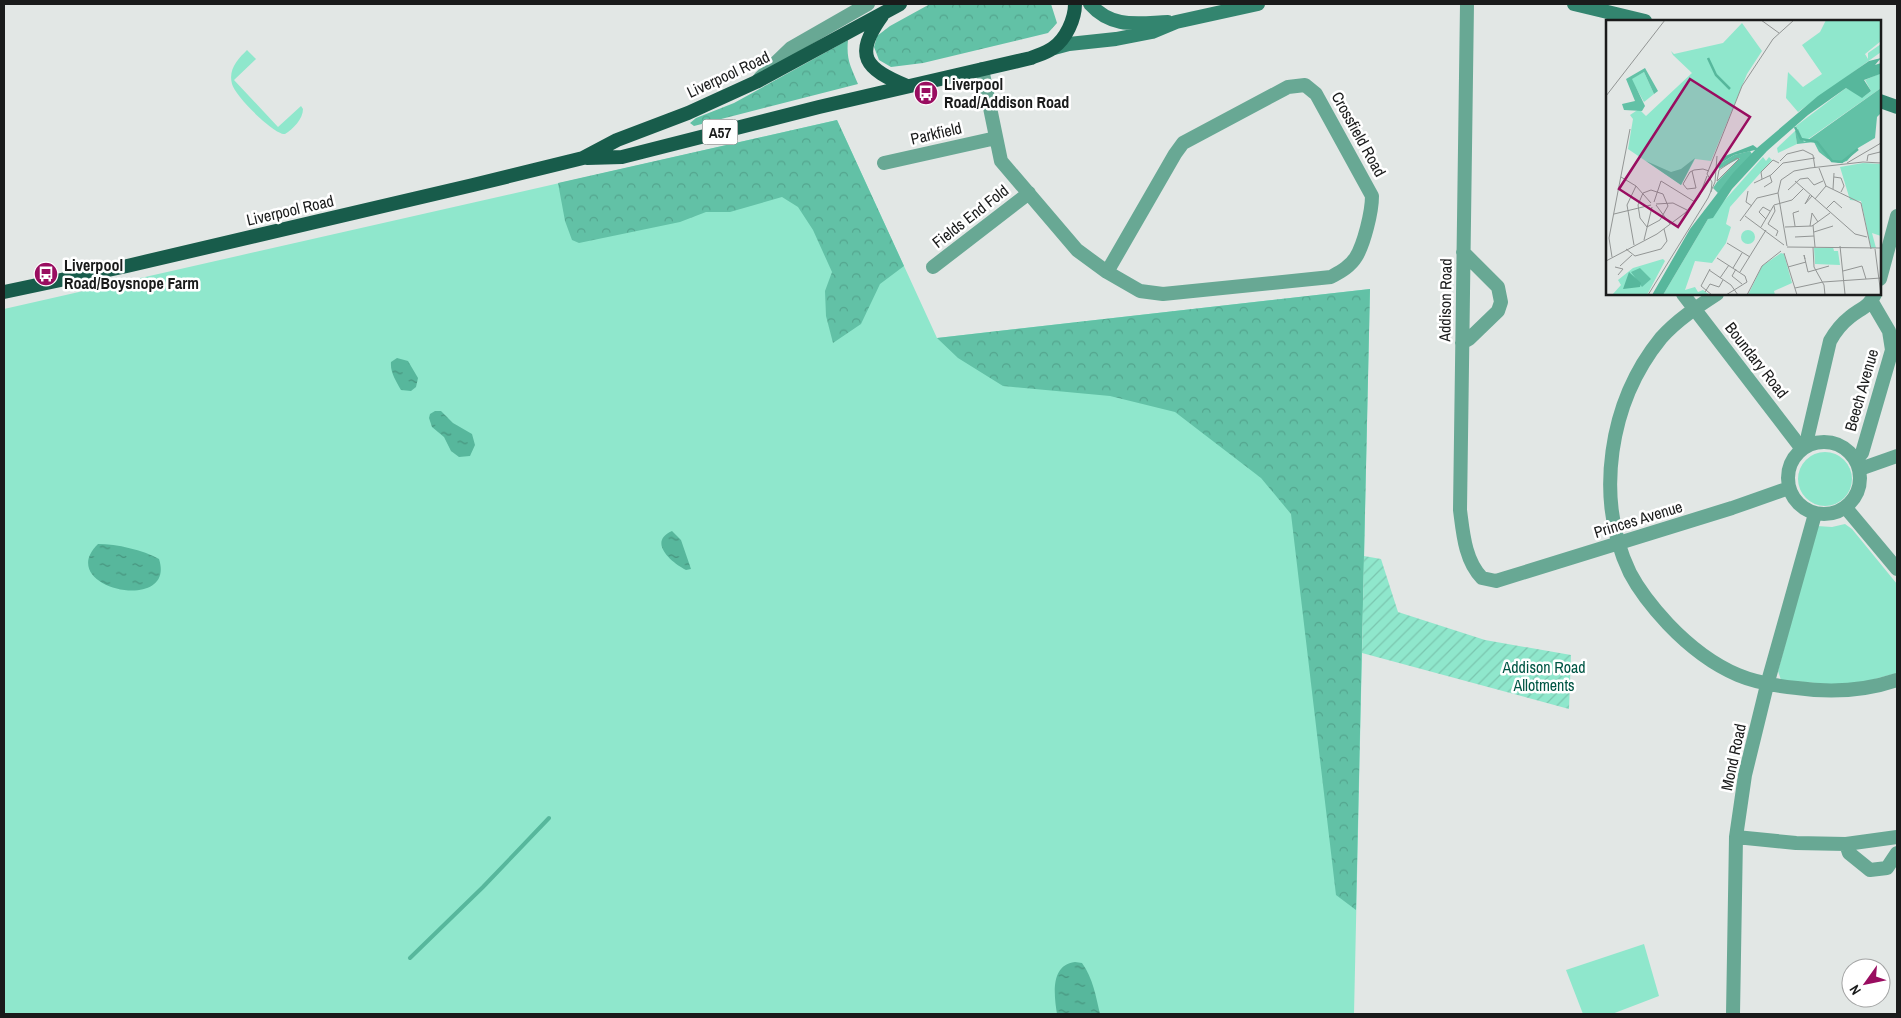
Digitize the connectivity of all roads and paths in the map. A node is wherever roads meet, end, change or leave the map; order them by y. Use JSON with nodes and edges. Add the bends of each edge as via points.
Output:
{"nodes":[{"id":1,"x":868,"y":4,"type":"edge"},
{"id":2,"x":900,"y":4,"type":"edge"},
{"id":3,"x":1075,"y":4,"type":"edge"},
{"id":4,"x":1090,"y":4,"type":"edge"},
{"id":5,"x":1258,"y":4,"type":"edge"},
{"id":6,"x":1467,"y":4,"type":"edge"},
{"id":7,"x":1574,"y":4,"type":"edge"},
{"id":8,"x":885,"y":9,"type":"edge"},
{"id":9,"x":1620,"y":18,"type":"edge"},
{"id":10,"x":1637,"y":20,"type":"edge"},
{"id":11,"x":1176,"y":22,"type":"junction"},
{"id":12,"x":1054,"y":48,"type":"junction"},
{"id":13,"x":982,"y":69,"type":"junction"},
{"id":14,"x":756,"y":82,"type":"junction"},
{"id":15,"x":907,"y":86,"type":"junction"},
{"id":16,"x":1881,"y":101,"type":"edge"},
{"id":17,"x":1897,"y":107,"type":"edge"},
{"id":18,"x":996,"y":138,"type":"junction"},
{"id":19,"x":584,"y":158,"type":"junction"},
{"id":20,"x":884,"y":163,"type":"dead end"},
{"id":21,"x":1029,"y":193,"type":"junction"},
{"id":22,"x":1897,"y":216,"type":"edge"},
{"id":23,"x":1463,"y":252,"type":"junction"},
{"id":24,"x":1887,"y":259,"type":"edge"},
{"id":25,"x":933,"y":267,"type":"dead end"},
{"id":26,"x":1107,"y":272,"type":"junction"},
{"id":27,"x":1881,"y":275,"type":"edge"},
{"id":28,"x":4,"y":292,"type":"edge"},
{"id":29,"x":1684,"y":295,"type":"edge"},
{"id":30,"x":1715,"y":295,"type":"edge"},
{"id":31,"x":1874,"y":298,"type":"edge"},
{"id":32,"x":1695,"y":308,"type":"junction"},
{"id":33,"x":1462,"y":343,"type":"junction"},
{"id":34,"x":1805,"y":447,"type":"junction"},
{"id":35,"x":1897,"y":456,"type":"edge"},
{"id":36,"x":1858,"y":464,"type":"junction"},
{"id":37,"x":1789,"y":488,"type":"junction"},
{"id":38,"x":1846,"y":508,"type":"junction"},
{"id":39,"x":1815,"y":514,"type":"junction"},
{"id":40,"x":1619,"y":542,"type":"junction"},
{"id":41,"x":1897,"y":569,"type":"edge"},
{"id":42,"x":1496,"y":581,"type":"joint"},
{"id":43,"x":1897,"y":680,"type":"edge"},
{"id":44,"x":1766,"y":685,"type":"junction"},
{"id":45,"x":1736,"y":837,"type":"junction"},
{"id":46,"x":1897,"y":837,"type":"edge"},
{"id":47,"x":1846,"y":844,"type":"junction"},
{"id":48,"x":1897,"y":853,"type":"edge"},
{"id":49,"x":1733,"y":1014,"type":"edge"}],
"edges":[{"from":1,"to":14,"type":"street","via":[[791,48]]},
{"from":2,"to":8,"type":"highway","number":"A57"},
{"from":3,"to":12,"type":"highway","via":[[1075,14],[1067,32]]},
{"from":4,"to":11,"type":"main road","via":[[1097,12],[1117,22]]},
{"from":5,"to":11,"type":"main road"},
{"from":6,"to":23,"type":"street","name":"Addison Road"},
{"from":7,"to":9,"type":"main road"},
{"from":8,"to":14,"type":"highway","name":"Liverpool Road","number":"A57"},
{"from":8,"to":15,"type":"highway","number":"A57","via":[[869,35],[867,56],[884,77]]},
{"from":9,"to":10,"type":"main road"},
{"from":11,"to":12,"type":"main road","via":[[1152,32]]},
{"from":12,"to":13,"type":"highway","number":"A57","via":[[1031,58]]},
{"from":13,"to":15,"type":"highway","number":"A57"},
{"from":13,"to":18,"type":"street","name":"Crossfield Road"},
{"from":14,"to":19,"type":"highway","name":"Liverpool Road","number":"A57","via":[[617,140]]},
{"from":15,"to":19,"type":"highway","name":"Liverpool Road","number":"A57","via":[[622,157]]},
{"from":16,"to":17,"type":"main road"},
{"from":18,"to":20,"type":"street","name":"Parkfield"},
{"from":18,"to":21,"type":"street","name":"Crossfield Road","via":[[1001,161]]},
{"from":19,"to":28,"type":"highway","name":"Liverpool Road","number":"A57"},
{"from":21,"to":25,"type":"street","name":"Fields End Fold"},
{"from":21,"to":26,"type":"street","name":"Crossfield Road","via":[[1077,250]]},
{"from":22,"to":24,"type":"street"},
{"from":23,"to":33,"type":"street","name":"Addison Road"},
{"from":23,"to":33,"type":"street","via":[[1498,287],[1501,302],[1498,311]]},
{"from":24,"to":27,"type":"street"},
{"from":26,"to":26,"type":"street","name":"Crossfield Road","via":[[1183,143],[1288,87],[1305,85],[1316,94],[1372,196],[1372,209],[1356,258],[1331,277],[1163,294],[1140,291]]},
{"from":29,"to":32,"type":"street","name":"Boundary Road"},
{"from":30,"to":32,"type":"street"},
{"from":31,"to":34,"type":"street","name":"Beech Avenue","via":[[1836,330],[1830,342]]},
{"from":31,"to":36,"type":"street","name":"Beech Avenue","via":[[1892,350]]},
{"from":32,"to":34,"type":"street","name":"Boundary Road"},
{"from":32,"to":40,"type":"street","via":[[1661,339],[1637,374],[1623,405],[1610,476]]},
{"from":33,"to":42,"type":"street","name":"Addison Road","via":[[1462,531],[1479,574],[1488,581]]},
{"from":34,"to":36,"type":"street","via":[[1822,441],[1835,443],[1847,450]]},
{"from":34,"to":37,"type":"street","via":[[1792,460]]},
{"from":35,"to":36,"type":"street"},
{"from":36,"to":38,"type":"street","via":[[1861,483],[1856,497]]},
{"from":37,"to":39,"type":"street","via":[[1794,500]]},
{"from":37,"to":40,"type":"street","name":"Princes Avenue"},
{"from":38,"to":39,"type":"street","via":[[1831,514]]},
{"from":38,"to":41,"type":"street"},
{"from":39,"to":44,"type":"street","name":"Mond Road"},
{"from":40,"to":42,"type":"street","name":"Princes Avenue"},
{"from":40,"to":44,"type":"street","via":[[1630,573],[1645,597],[1677,634],[1738,675]]},
{"from":43,"to":44,"type":"street","via":[[1836,692]]},
{"from":44,"to":45,"type":"street","name":"Mond Road","via":[[1745,775]]},
{"from":45,"to":47,"type":"street"},
{"from":45,"to":49,"type":"street","name":"Mond Road"},
{"from":46,"to":47,"type":"street"},
{"from":47,"to":48,"type":"street","via":[[1849,853],[1870,870],[1887,868]]}]}
